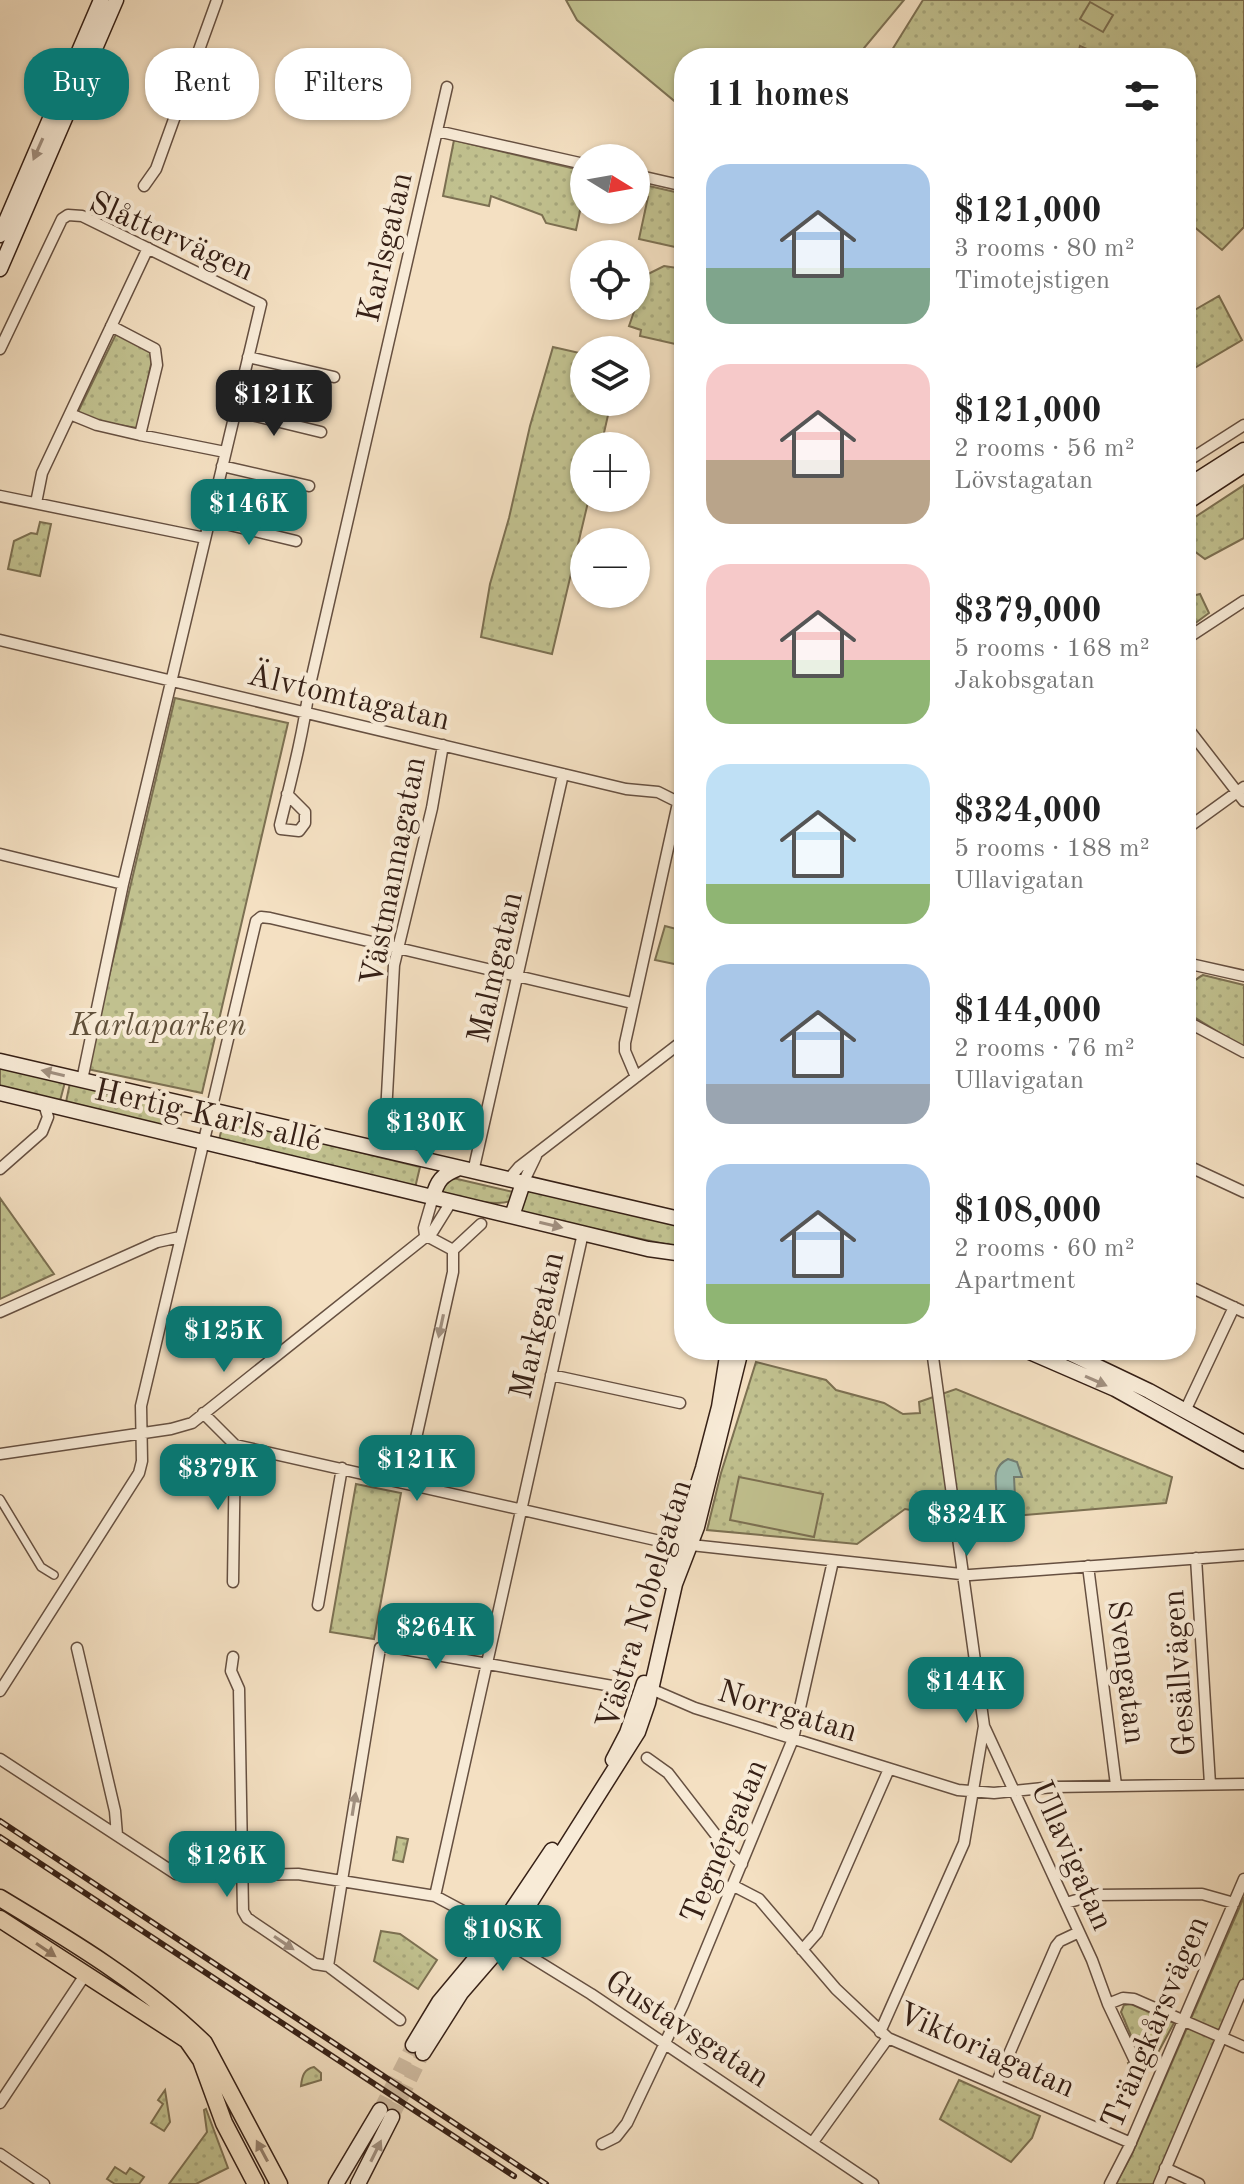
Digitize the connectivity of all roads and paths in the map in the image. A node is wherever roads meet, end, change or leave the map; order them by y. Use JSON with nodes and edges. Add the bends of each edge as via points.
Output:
{"nodes":[{"id":1,"x":101,"y":0,"type":"edge"},
{"id":2,"x":116,"y":0,"type":"edge"},
{"id":3,"x":217,"y":0,"type":"edge"},
{"id":4,"x":447,"y":87,"type":"dead end"},
{"id":5,"x":437,"y":131,"type":"junction"},
{"id":6,"x":570,"y":161,"type":"edge"},
{"id":7,"x":650,"y":178,"type":"edge"},
{"id":8,"x":674,"y":184,"type":"edge"},
{"id":9,"x":144,"y":186,"type":"dead end"},
{"id":10,"x":0,"y":235,"type":"edge"},
{"id":11,"x":148,"y":248,"type":"junction"},
{"id":12,"x":0,"y":269,"type":"edge"},
{"id":13,"x":111,"y":326,"type":"junction"},
{"id":14,"x":0,"y":349,"type":"edge"},
{"id":15,"x":248,"y":357,"type":"junction"},
{"id":16,"x":334,"y":377,"type":"dead end"},
{"id":17,"x":235,"y":411,"type":"junction"},
{"id":18,"x":70,"y":414,"type":"junction"},
{"id":19,"x":1244,"y":425,"type":"edge"},
{"id":20,"x":321,"y":432,"type":"dead end"},
{"id":21,"x":140,"y":435,"type":"junction"},
{"id":22,"x":225,"y":452,"type":"junction"},
{"id":23,"x":1196,"y":456,"type":"edge"},
{"id":24,"x":1240,"y":460,"type":"edge"},
{"id":25,"x":222,"y":466,"type":"junction"},
{"id":26,"x":1196,"y":482,"type":"edge"},
{"id":27,"x":309,"y":486,"type":"dead end"},
{"id":28,"x":1196,"y":495,"type":"edge"},
{"id":29,"x":0,"y":496,"type":"edge"},
{"id":30,"x":36,"y":503,"type":"junction"},
{"id":31,"x":209,"y":520,"type":"junction"},
{"id":32,"x":205,"y":538,"type":"junction"},
{"id":33,"x":296,"y":541,"type":"dead end"},
{"id":34,"x":1244,"y":601,"type":"edge"},
{"id":35,"x":1196,"y":632,"type":"edge"},
{"id":36,"x":0,"y":640,"type":"edge"},
{"id":37,"x":171,"y":680,"type":"junction"},
{"id":38,"x":306,"y":712,"type":"junction"},
{"id":39,"x":1196,"y":738,"type":"edge"},
{"id":40,"x":443,"y":745,"type":"junction"},
{"id":41,"x":563,"y":774,"type":"junction"},
{"id":42,"x":1242,"y":793,"type":"edge"},
{"id":43,"x":287,"y":794,"type":"dead end"},
{"id":44,"x":674,"y":800,"type":"edge"},
{"id":45,"x":1196,"y":823,"type":"edge"},
{"id":46,"x":674,"y":832,"type":"edge"},
{"id":47,"x":0,"y":854,"type":"edge"},
{"id":48,"x":123,"y":884,"type":"junction"},
{"id":49,"x":398,"y":950,"type":"junction"},
{"id":50,"x":1196,"y":965,"type":"edge"},
{"id":51,"x":518,"y":975,"type":"junction"},
{"id":52,"x":1244,"y":976,"type":"edge"},
{"id":53,"x":632,"y":1003,"type":"junction"},
{"id":54,"x":1196,"y":1026,"type":"edge"},
{"id":55,"x":674,"y":1048,"type":"edge"},
{"id":56,"x":1244,"y":1052,"type":"edge"},
{"id":57,"x":0,"y":1061,"type":"edge"},
{"id":58,"x":636,"y":1077,"type":"junction"},
{"id":59,"x":82,"y":1080,"type":"junction"},
{"id":60,"x":0,"y":1093,"type":"edge"},
{"id":61,"x":44,"y":1104,"type":"junction"},
{"id":62,"x":210,"y":1110,"type":"junction"},
{"id":63,"x":203,"y":1141,"type":"junction"},
{"id":64,"x":384,"y":1151,"type":"junction"},
{"id":65,"x":458,"y":1168,"type":"junction"},
{"id":66,"x":0,"y":1169,"type":"edge"},
{"id":67,"x":1196,"y":1170,"type":"edge"},
{"id":68,"x":473,"y":1172,"type":"junction"},
{"id":69,"x":516,"y":1181,"type":"junction"},
{"id":70,"x":1244,"y":1192,"type":"edge"},
{"id":71,"x":433,"y":1197,"type":"junction"},
{"id":72,"x":451,"y":1202,"type":"junction"},
{"id":73,"x":512,"y":1216,"type":"junction"},
{"id":74,"x":674,"y":1218,"type":"edge"},
{"id":75,"x":481,"y":1224,"type":"dead end"},
{"id":76,"x":583,"y":1233,"type":"junction"},
{"id":77,"x":425,"y":1235,"type":"junction"},
{"id":78,"x":180,"y":1237,"type":"junction"},
{"id":79,"x":453,"y":1250,"type":"junction"},
{"id":80,"x":674,"y":1252,"type":"edge"},
{"id":81,"x":1196,"y":1290,"type":"edge"},
{"id":82,"x":1239,"y":1309,"type":"edge"},
{"id":83,"x":0,"y":1312,"type":"edge"},
{"id":84,"x":726,"y":1360,"type":"edge"},
{"id":85,"x":739,"y":1360,"type":"edge"},
{"id":86,"x":933,"y":1360,"type":"edge"},
{"id":87,"x":1049,"y":1360,"type":"edge"},
{"id":88,"x":1081,"y":1360,"type":"edge"},
{"id":89,"x":551,"y":1375,"type":"junction"},
{"id":90,"x":680,"y":1403,"type":"dead end"},
{"id":91,"x":203,"y":1413,"type":"junction"},
{"id":92,"x":1182,"y":1417,"type":"junction"},
{"id":93,"x":140,"y":1434,"type":"junction"},
{"id":94,"x":1244,"y":1443,"type":"edge"},
{"id":95,"x":235,"y":1445,"type":"junction"},
{"id":96,"x":0,"y":1454,"type":"edge"},
{"id":97,"x":1244,"y":1461,"type":"edge"},
{"id":98,"x":342,"y":1468,"type":"junction"},
{"id":99,"x":406,"y":1483,"type":"junction"},
{"id":100,"x":0,"y":1499,"type":"edge"},
{"id":101,"x":521,"y":1509,"type":"junction"},
{"id":102,"x":660,"y":1541,"type":"dead end"},
{"id":103,"x":691,"y":1545,"type":"junction"},
{"id":104,"x":1244,"y":1555,"type":"edge"},
{"id":105,"x":1196,"y":1558,"type":"junction"},
{"id":106,"x":833,"y":1561,"type":"junction"},
{"id":107,"x":1088,"y":1566,"type":"junction"},
{"id":108,"x":963,"y":1574,"type":"junction"},
{"id":109,"x":54,"y":1575,"type":"dead end"},
{"id":110,"x":233,"y":1582,"type":"dead end"},
{"id":111,"x":318,"y":1605,"type":"dead end"},
{"id":112,"x":77,"y":1648,"type":"dead end"},
{"id":113,"x":233,"y":1657,"type":"dead end"},
{"id":114,"x":487,"y":1662,"type":"junction"},
{"id":115,"x":612,"y":1686,"type":"dead end"},
{"id":116,"x":651,"y":1689,"type":"junction"},
{"id":117,"x":0,"y":1691,"type":"edge"},
{"id":118,"x":984,"y":1726,"type":"junction"},
{"id":119,"x":793,"y":1739,"type":"junction"},
{"id":120,"x":647,"y":1758,"type":"dead end"},
{"id":121,"x":0,"y":1759,"type":"edge"},
{"id":122,"x":889,"y":1769,"type":"junction"},
{"id":123,"x":1210,"y":1784,"type":"junction"},
{"id":124,"x":1244,"y":1784,"type":"edge"},
{"id":125,"x":1116,"y":1785,"type":"junction"},
{"id":126,"x":973,"y":1792,"type":"junction"},
{"id":127,"x":1016,"y":1793,"type":"junction"},
{"id":128,"x":117,"y":1835,"type":"junction"},
{"id":129,"x":742,"y":1864,"type":"junction"},
{"id":130,"x":244,"y":1876,"type":"junction"},
{"id":131,"x":1244,"y":1879,"type":"edge"},
{"id":132,"x":342,"y":1881,"type":"junction"},
{"id":133,"x":732,"y":1885,"type":"junction"},
{"id":134,"x":435,"y":1896,"type":"junction"},
{"id":135,"x":0,"y":1898,"type":"edge"},
{"id":136,"x":1066,"y":1903,"type":"junction"},
{"id":137,"x":1234,"y":1903,"type":"junction"},
{"id":138,"x":0,"y":1919,"type":"edge"},
{"id":139,"x":1077,"y":1933,"type":"junction"},
{"id":140,"x":501,"y":1938,"type":"junction"},
{"id":141,"x":802,"y":1950,"type":"junction"},
{"id":142,"x":328,"y":1966,"type":"junction"},
{"id":143,"x":85,"y":1975,"type":"junction"},
{"id":144,"x":1244,"y":1985,"type":"edge"},
{"id":145,"x":1108,"y":2004,"type":"junction"},
{"id":146,"x":400,"y":2020,"type":"dead end"},
{"id":147,"x":1183,"y":2021,"type":"junction"},
{"id":148,"x":884,"y":2035,"type":"junction"},
{"id":149,"x":1221,"y":2038,"type":"junction"},
{"id":150,"x":663,"y":2042,"type":"junction"},
{"id":151,"x":1244,"y":2047,"type":"edge"},
{"id":152,"x":418,"y":2049,"type":"tunnel mouth"},
{"id":153,"x":1135,"y":2061,"type":"dead end"},
{"id":154,"x":996,"y":2084,"type":"junction"},
{"id":155,"x":0,"y":2103,"type":"edge"},
{"id":156,"x":217,"y":2107,"type":"junction"},
{"id":157,"x":243,"y":2115,"type":"junction"},
{"id":158,"x":813,"y":2142,"type":"junction"},
{"id":159,"x":1131,"y":2143,"type":"junction"},
{"id":160,"x":602,"y":2144,"type":"dead end"},
{"id":161,"x":0,"y":2154,"type":"edge"},
{"id":162,"x":1165,"y":2168,"type":"junction"},
{"id":163,"x":44,"y":2184,"type":"edge"},
{"id":164,"x":256,"y":2184,"type":"edge"},
{"id":165,"x":279,"y":2184,"type":"edge"},
{"id":166,"x":336,"y":2184,"type":"edge"},
{"id":167,"x":358,"y":2184,"type":"edge"},
{"id":168,"x":873,"y":2184,"type":"edge"},
{"id":169,"x":1110,"y":2184,"type":"edge"},
{"id":170,"x":1159,"y":2184,"type":"edge"},
{"id":171,"x":1199,"y":2184,"type":"edge"}],
"edges":[{"from":1,"to":10,"type":"main road","one_way":true},
{"from":2,"to":12,"type":"main road"},
{"from":3,"to":9,"type":"street","via":[[156,169]]},
{"from":4,"to":5,"type":"street","name":"Karlsgatan"},
{"from":5,"to":6,"type":"street"},
{"from":5,"to":38,"type":"street","name":"Karlsgatan"},
{"from":7,"to":8,"type":"street"},
{"from":11,"to":13,"type":"street"},
{"from":11,"to":14,"type":"street","name":"Slåttervägen","via":[[82,216],[62,219]]},
{"from":11,"to":15,"type":"street","name":"Slåttervägen","via":[[261,304]]},
{"from":13,"to":18,"type":"street"},
{"from":13,"to":21,"type":"street","via":[[155,349],[157,365]]},
{"from":15,"to":16,"type":"street"},
{"from":15,"to":17,"type":"street"},
{"from":17,"to":20,"type":"street"},
{"from":17,"to":22,"type":"street"},
{"from":18,"to":21,"type":"street"},
{"from":18,"to":30,"type":"street","via":[[42,473]]},
{"from":19,"to":23,"type":"street"},
{"from":21,"to":22,"type":"street"},
{"from":22,"to":25,"type":"street"},
{"from":24,"to":26,"type":"main road"},
{"from":24,"to":28,"type":"main road"},
{"from":25,"to":27,"type":"street"},
{"from":25,"to":31,"type":"street"},
{"from":29,"to":30,"type":"street"},
{"from":30,"to":32,"type":"street"},
{"from":31,"to":32,"type":"street"},
{"from":31,"to":33,"type":"street"},
{"from":32,"to":37,"type":"street"},
{"from":34,"to":35,"type":"street"},
{"from":36,"to":37,"type":"street","name":"Älvtomtagatan"},
{"from":37,"to":38,"type":"street","name":"Älvtomtagatan"},
{"from":37,"to":48,"type":"street"},
{"from":38,"to":40,"type":"street","name":"Älvtomtagatan"},
{"from":38,"to":43,"type":"street","name":"Karlsgatan"},
{"from":39,"to":42,"type":"street"},
{"from":40,"to":41,"type":"street","name":"Älvtomtagatan"},
{"from":40,"to":49,"type":"street","name":"Västmannagatan"},
{"from":41,"to":44,"type":"street","name":"Älvtomtagatan","via":[[658,792]]},
{"from":41,"to":51,"type":"street","name":"Malmgatan"},
{"from":42,"to":45,"type":"street"},
{"from":46,"to":53,"type":"street"},
{"from":47,"to":48,"type":"street"},
{"from":48,"to":59,"type":"street"},
{"from":49,"to":51,"type":"street"},
{"from":49,"to":62,"type":"street","via":[[265,917],[256,921]]},
{"from":49,"to":64,"type":"street","name":"Västmannagatan"},
{"from":50,"to":52,"type":"street"},
{"from":51,"to":53,"type":"street"},
{"from":51,"to":68,"type":"street","name":"Malmgatan"},
{"from":53,"to":58,"type":"street","via":[[625,1051]]},
{"from":54,"to":56,"type":"street"},
{"from":55,"to":58,"type":"street"},
{"from":59,"to":57,"type":"main road","name":"Hertig Karls allé","one_way":true},
{"from":58,"to":69,"type":"street","via":[[537,1155]]},
{"from":59,"to":62,"type":"main road","name":"Hertig Karls allé"},
{"from":60,"to":61,"type":"main road","name":"Hertig Karls allé"},
{"from":61,"to":63,"type":"main road","name":"Hertig Karls allé"},
{"from":61,"to":66,"type":"street","via":[[48,1117],[42,1132]]},
{"from":62,"to":63,"type":"street"},
{"from":62,"to":64,"type":"main road","name":"Hertig Karls allé"},
{"from":63,"to":71,"type":"main road","name":"Hertig Karls allé"},
{"from":63,"to":78,"type":"street"},
{"from":64,"to":65,"type":"main road","name":"Hertig Karls allé"},
{"from":65,"to":68,"type":"main road","name":"Hertig Karls allé"},
{"from":65,"to":71,"type":"main road","via":[[443,1175]]},
{"from":67,"to":70,"type":"street"},
{"from":68,"to":69,"type":"main road","name":"Hertig Karls allé"},
{"from":69,"to":73,"type":"main road"},
{"from":69,"to":74,"type":"main road","name":"Hertig Karls allé"},
{"from":71,"to":72,"type":"main road","name":"Hertig Karls allé"},
{"from":71,"to":77,"type":"street"},
{"from":72,"to":73,"type":"main road","name":"Hertig Karls allé"},
{"from":72,"to":77,"type":"street"},
{"from":73,"to":76,"type":"main road","name":"Hertig Karls allé","one_way":true},
{"from":75,"to":79,"type":"street"},
{"from":76,"to":80,"type":"main road","name":"Hertig Karls allé"},
{"from":76,"to":89,"type":"street","name":"Markgatan"},
{"from":77,"to":79,"type":"street"},
{"from":77,"to":91,"type":"street"},
{"from":78,"to":83,"type":"street","via":[[157,1242]]},
{"from":78,"to":93,"type":"street","via":[[141,1406]]},
{"from":79,"to":99,"type":"street","one_way":true,"via":[[453,1272]]},
{"from":81,"to":82,"type":"street"},
{"from":82,"to":92,"type":"street"},
{"from":84,"to":140,"type":"main road","name":"Västra Nobelgatan","via":[[703,1468],[672,1561],[631,1723]]},
{"from":85,"to":103,"type":"main road","name":"Västra Nobelgatan"},
{"from":86,"to":108,"type":"street","name":"Ullavigatan"},
{"from":87,"to":92,"type":"main road","one_way":true},
{"from":88,"to":92,"type":"main road"},
{"from":89,"to":90,"type":"street"},
{"from":89,"to":101,"type":"street","name":"Markgatan"},
{"from":91,"to":93,"type":"street","via":[[192,1423]]},
{"from":91,"to":95,"type":"street"},
{"from":92,"to":94,"type":"main road"},
{"from":92,"to":97,"type":"main road"},
{"from":93,"to":96,"type":"street"},
{"from":93,"to":117,"type":"street","via":[[139,1473]]},
{"from":95,"to":98,"type":"street"},
{"from":95,"to":110,"type":"street"},
{"from":98,"to":99,"type":"street"},
{"from":98,"to":111,"type":"street"},
{"from":99,"to":101,"type":"street"},
{"from":100,"to":109,"type":"street","via":[[41,1567]]},
{"from":101,"to":102,"type":"street"},
{"from":101,"to":114,"type":"street","name":"Markgatan"},
{"from":103,"to":106,"type":"street"},
{"from":103,"to":116,"type":"main road","name":"Västra Nobelgatan","via":[[675,1584]]},
{"from":104,"to":105,"type":"street"},
{"from":105,"to":107,"type":"street"},
{"from":105,"to":123,"type":"street","name":"Gesällvägen"},
{"from":106,"to":108,"type":"street"},
{"from":106,"to":119,"type":"street","name":"Tegnérgatan"},
{"from":107,"to":108,"type":"street"},
{"from":107,"to":125,"type":"street","name":"Svengatan"},
{"from":108,"to":118,"type":"street","name":"Ullavigatan"},
{"from":112,"to":128,"type":"street"},
{"from":113,"to":130,"type":"street","via":[[231,1671],[239,1689]]},
{"from":114,"to":115,"type":"street"},
{"from":132,"to":114,"type":"street","one_way":true,"via":[[380,1648]]},
{"from":114,"to":134,"type":"street","name":"Markgatan"},
{"from":116,"to":119,"type":"street","name":"Norrgatan"},
{"from":116,"to":140,"type":"main road","name":"Västra Nobelgatan","via":[[629,1750]]},
{"from":118,"to":126,"type":"street"},
{"from":118,"to":127,"type":"street","name":"Ullavigatan"},
{"from":119,"to":122,"type":"street","name":"Norrgatan"},
{"from":119,"to":129,"type":"street","name":"Tegnérgatan"},
{"from":120,"to":129,"type":"street","via":[[668,1773]]},
{"from":121,"to":128,"type":"street"},
{"from":122,"to":126,"type":"street","name":"Norrgatan"},
{"from":122,"to":141,"type":"street","via":[[817,1933]]},
{"from":123,"to":124,"type":"street","name":"Norrgatan"},
{"from":123,"to":125,"type":"street","name":"Norrgatan"},
{"from":125,"to":127,"type":"street","name":"Norrgatan"},
{"from":126,"to":127,"type":"street","name":"Norrgatan"},
{"from":126,"to":148,"type":"street","via":[[961,1851]]},
{"from":127,"to":136,"type":"street","name":"Ullavigatan"},
{"from":128,"to":130,"type":"street","name":"Gustavsgatan","via":[[176,1874]]},
{"from":129,"to":133,"type":"street","name":"Tegnérgatan"},
{"from":130,"to":132,"type":"street","name":"Gustavsgatan","via":[[298,1874]]},
{"from":130,"to":142,"type":"street","one_way":true,"via":[[247,1918],[315,1964]]},
{"from":131,"to":137,"type":"street","name":"Trängkårsvägen"},
{"from":132,"to":134,"type":"street","name":"Gustavsgatan"},
{"from":132,"to":142,"type":"street"},
{"from":133,"to":141,"type":"street","name":"Viktoriagatan","via":[[759,1899]]},
{"from":133,"to":150,"type":"street","name":"Tegnérgatan"},
{"from":134,"to":140,"type":"street","name":"Gustavsgatan"},
{"from":135,"to":157,"type":"main road","via":[[128,1980],[187,2026],[204,2043]]},
{"from":136,"to":137,"type":"street","via":[[1094,1895],[1202,1894]]},
{"from":136,"to":139,"type":"street","name":"Ullavigatan"},
{"from":137,"to":147,"type":"street","name":"Trängkårsvägen"},
{"from":138,"to":143,"type":"main road","one_way":true},
{"from":139,"to":145,"type":"street","name":"Ullavigatan"},
{"from":139,"to":154,"type":"street","via":[[1056,1946]]},
{"from":140,"to":150,"type":"street","name":"Gustavsgatan"},
{"from":140,"to":152,"type":"main road","name":"Västra Nobelgatan","via":[[444,1995]]},
{"from":141,"to":148,"type":"street","name":"Viktoriagatan"},
{"from":142,"to":146,"type":"street"},
{"from":143,"to":155,"type":"street"},
{"from":143,"to":156,"type":"main road","via":[[187,2040],[201,2060]]},
{"from":144,"to":149,"type":"street"},
{"from":145,"to":147,"type":"street","via":[[1134,1999]]},
{"from":145,"to":153,"type":"street","name":"Ullavigatan"},
{"from":147,"to":149,"type":"street"},
{"from":147,"to":159,"type":"street","name":"Trängkårsvägen"},
{"from":148,"to":154,"type":"street","name":"Viktoriagatan"},
{"from":148,"to":158,"type":"street"},
{"from":149,"to":151,"type":"street"},
{"from":149,"to":162,"type":"street"},
{"from":150,"to":158,"type":"street","name":"Gustavsgatan"},
{"from":150,"to":160,"type":"street","name":"Tegnérgatan","via":[[627,2123]]},
{"from":154,"to":159,"type":"street","name":"Viktoriagatan"},
{"from":156,"to":157,"type":"main road","via":[[230,2116]]},
{"from":156,"to":164,"type":"main road"},
{"from":165,"to":157,"type":"main road","one_way":true},
{"from":158,"to":168,"type":"street","name":"Gustavsgatan"},
{"from":159,"to":169,"type":"street","name":"Trängkårsvägen"},
{"from":161,"to":163,"type":"street"},
{"from":162,"to":170,"type":"street"},
{"from":162,"to":171,"type":"street"},
{"from":167,"to":166,"type":"main road","one_way":true,"via":[[386,2114]]}]}
